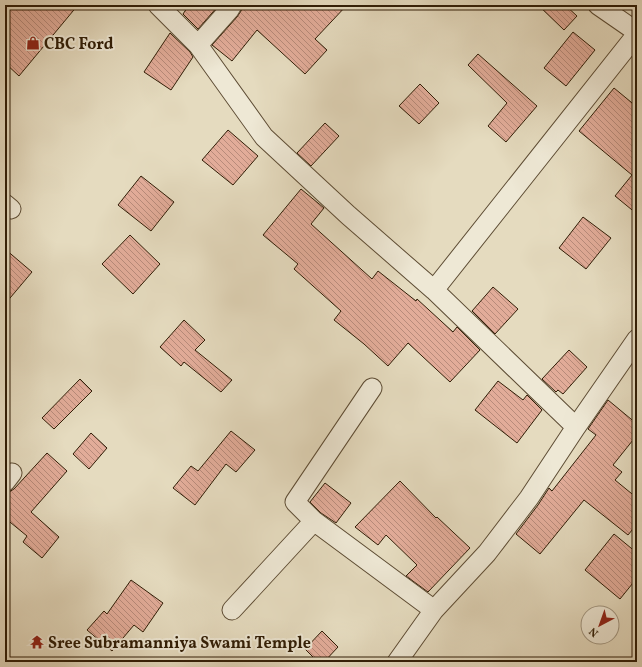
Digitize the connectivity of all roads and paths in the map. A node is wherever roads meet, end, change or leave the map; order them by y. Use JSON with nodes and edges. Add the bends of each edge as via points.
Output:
{"nodes":[{"id":1,"x":158,"y":5,"type":"edge"},
{"id":2,"x":232,"y":5,"type":"edge"},
{"id":3,"x":598,"y":5,"type":"edge"},
{"id":4,"x":637,"y":33,"type":"edge"},
{"id":5,"x":198,"y":46,"type":"junction"},
{"id":6,"x":434,"y":290,"type":"junction"},
{"id":7,"x":637,"y":339,"type":"edge"},
{"id":8,"x":372,"y":388,"type":"dead end"},
{"id":9,"x":576,"y":427,"type":"junction"},
{"id":10,"x":314,"y":521,"type":"junction"},
{"id":11,"x":232,"y":610,"type":"dead end"},
{"id":12,"x":434,"y":610,"type":"junction"},
{"id":13,"x":397,"y":662,"type":"edge"}],
"edges":[{"from":1,"to":5,"type":"street"},
{"from":2,"to":5,"type":"street"},
{"from":3,"to":4,"type":"street"},
{"from":4,"to":6,"type":"street"},
{"from":5,"to":6,"type":"street","via":[[264,137]]},
{"from":6,"to":9,"type":"street"},
{"from":7,"to":9,"type":"street"},
{"from":8,"to":10,"type":"street","via":[[295,502]]},
{"from":9,"to":12,"type":"street","via":[[529,498],[487,553]]},
{"from":10,"to":11,"type":"street"},
{"from":10,"to":12,"type":"street"},
{"from":12,"to":13,"type":"street"}]}
